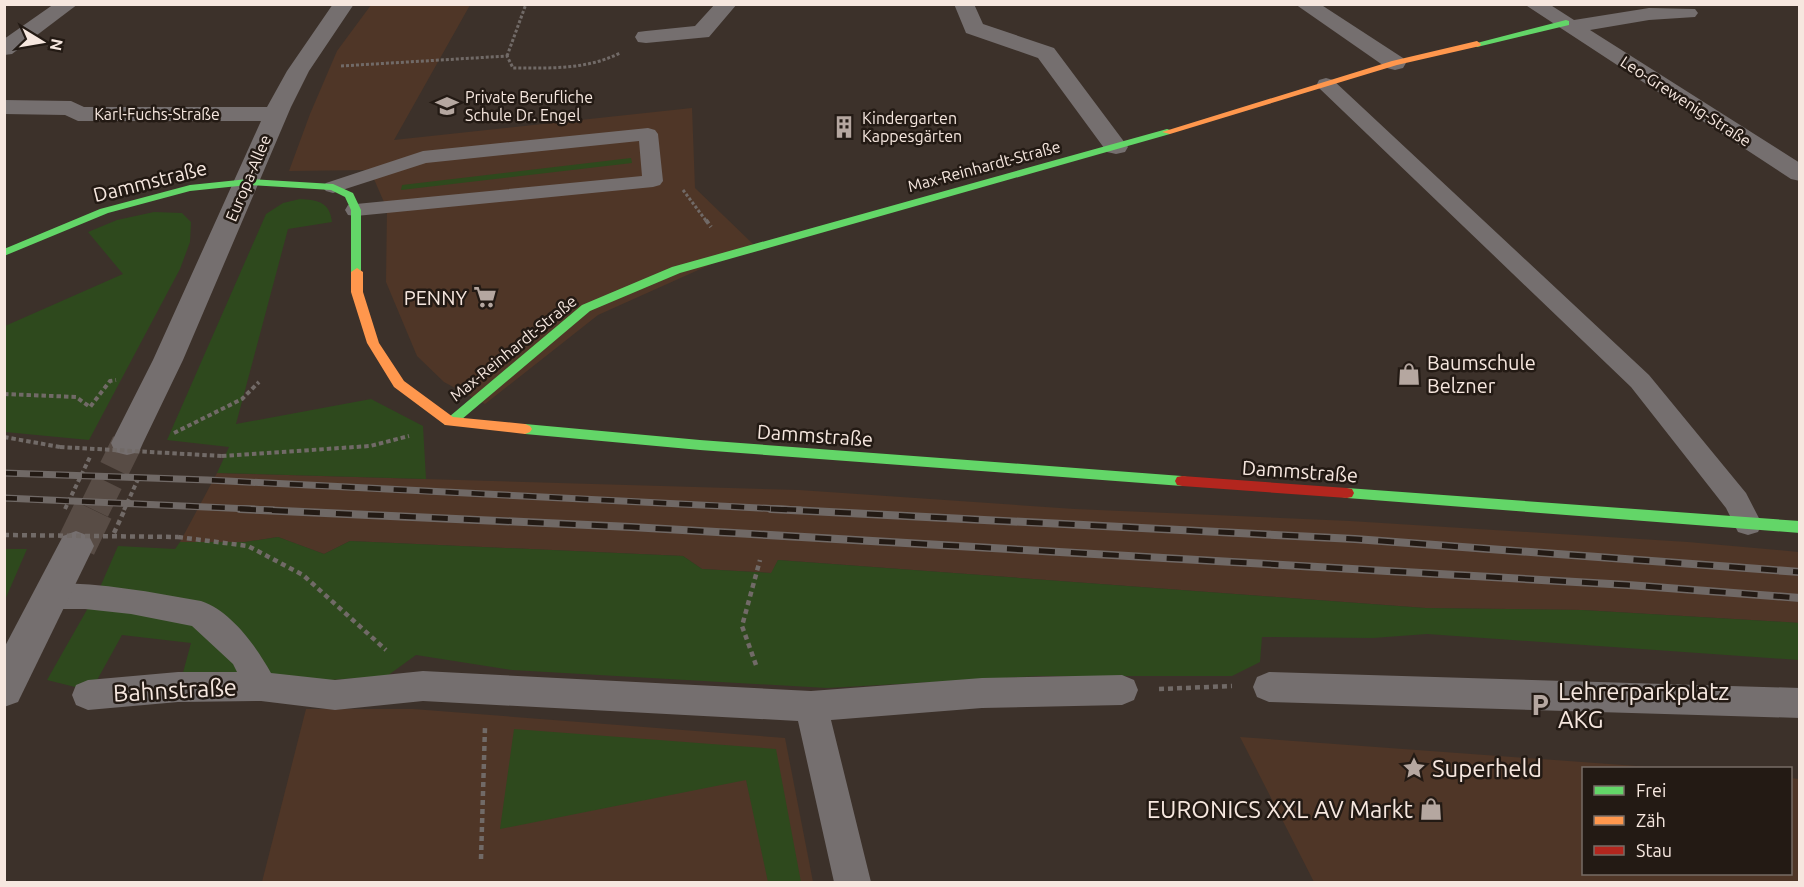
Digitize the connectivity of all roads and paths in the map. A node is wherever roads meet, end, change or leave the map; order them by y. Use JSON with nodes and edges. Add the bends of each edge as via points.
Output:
{"nodes":[{"id":1,"x":68,"y":4,"type":"edge"},
{"id":2,"x":344,"y":4,"type":"edge"},
{"id":3,"x":526,"y":4,"type":"edge"},
{"id":4,"x":727,"y":4,"type":"edge"},
{"id":5,"x":964,"y":4,"type":"edge"},
{"id":6,"x":1305,"y":4,"type":"edge"},
{"id":7,"x":1534,"y":4,"type":"edge"},
{"id":8,"x":1688,"y":13,"type":"dead end"},
{"id":9,"x":1570,"y":25,"type":"junction"},
{"id":10,"x":646,"y":37,"type":"joint"},
{"id":11,"x":4,"y":49,"type":"edge"},
{"id":12,"x":507,"y":56,"type":"junction"},
{"id":13,"x":1395,"y":63,"type":"junction"},
{"id":14,"x":298,"y":70,"type":"junction"},
{"id":15,"x":1326,"y":84,"type":"junction"},
{"id":16,"x":4,"y":107,"type":"edge"},
{"id":17,"x":275,"y":114,"type":"junction"},
{"id":18,"x":1116,"y":147,"type":"junction"},
{"id":19,"x":1797,"y":171,"type":"edge"},
{"id":20,"x":654,"y":181,"type":"junction"},
{"id":21,"x":248,"y":182,"type":"junction"},
{"id":22,"x":333,"y":187,"type":"junction"},
{"id":23,"x":356,"y":210,"type":"junction"},
{"id":24,"x":715,"y":231,"type":"dead end"},
{"id":25,"x":4,"y":253,"type":"edge"},
{"id":26,"x":110,"y":381,"type":"dead end"},
{"id":27,"x":260,"y":382,"type":"dead end"},
{"id":28,"x":4,"y":394,"type":"edge"},
{"id":29,"x":450,"y":422,"type":"junction"},
{"id":30,"x":183,"y":431,"type":"dead end"},
{"id":31,"x":4,"y":437,"type":"edge"},
{"id":32,"x":127,"y":443,"type":"tunnel mouth"},
{"id":33,"x":1748,"y":524,"type":"junction"},
{"id":34,"x":1800,"y":527,"type":"edge"},
{"id":35,"x":4,"y":535,"type":"edge"},
{"id":36,"x":76,"y":546,"type":"tunnel mouth"},
{"id":37,"x":760,"y":560,"type":"dead end"},
{"id":38,"x":52,"y":596,"type":"junction"},
{"id":39,"x":742,"y":626,"type":"dead end"},
{"id":40,"x":261,"y":686,"type":"junction"},
{"id":41,"x":423,"y":686,"type":"junction"},
{"id":42,"x":1269,"y":687,"type":"joint"},
{"id":43,"x":4,"y":689,"type":"edge"},
{"id":44,"x":486,"y":690,"type":"junction"},
{"id":45,"x":1122,"y":690,"type":"joint"},
{"id":46,"x":88,"y":695,"type":"dead end"},
{"id":47,"x":1800,"y":703,"type":"edge"},
{"id":48,"x":811,"y":706,"type":"junction"},
{"id":49,"x":481,"y":859,"type":"dead end"},
{"id":50,"x":852,"y":882,"type":"edge"}],
"edges":[{"from":1,"to":11,"type":"street"},
{"from":2,"to":14,"type":"street","name":"Europa-Allee"},
{"from":3,"to":12,"type":"path"},
{"from":4,"to":10,"type":"street","via":[[701,32]]},
{"from":5,"to":18,"type":"street","via":[[974,28],[1046,53]]},
{"from":6,"to":13,"type":"street"},
{"from":7,"to":9,"type":"street","name":"Leo-Grewenig-Straße"},
{"from":8,"to":9,"type":"street"},
{"from":9,"to":13,"type":"street","name":"Max-Reinhardt-Straße"},
{"from":9,"to":19,"type":"street","name":"Leo-Grewenig-Straße"},
{"from":10,"to":12,"type":"path","via":[[607,61],[513,68]]},
{"from":12,"to":14,"type":"path"},
{"from":13,"to":15,"type":"street","name":"Max-Reinhardt-Straße"},
{"from":14,"to":17,"type":"street","name":"Europa-Allee"},
{"from":15,"to":18,"type":"street","name":"Max-Reinhardt-Straße"},
{"from":15,"to":33,"type":"lane","via":[[1640,381],[1736,501]]},
{"from":16,"to":17,"type":"street","name":"Karl-Fuchs-Straße","via":[[71,108],[78,114]]},
{"from":17,"to":21,"type":"street","name":"Europa-Allee"},
{"from":18,"to":29,"type":"street","name":"Max-Reinhardt-Straße","via":[[676,270],[586,308]]},
{"from":20,"to":22,"type":"lane","via":[[648,134],[423,157]]},
{"from":20,"to":23,"type":"lane"},
{"from":20,"to":24,"type":"path","via":[[682,189]]},
{"from":21,"to":22,"type":"street","name":"Dammstraße"},
{"from":21,"to":25,"type":"street","name":"Dammstraße","via":[[190,188],[133,201]]},
{"from":21,"to":32,"type":"street","name":"Europa-Allee"},
{"from":22,"to":23,"type":"street","via":[[350,195]]},
{"from":23,"to":29,"type":"street","via":[[357,292],[374,343],[399,384]]},
{"from":26,"to":28,"type":"path","via":[[90,407],[76,397]]},
{"from":27,"to":30,"type":"path","via":[[242,399]]},
{"from":29,"to":31,"type":"path","bridge":true,"via":[[370,446],[222,456],[60,447]]},
{"from":29,"to":33,"type":"street","name":"Dammstraße","via":[[700,446]]},
{"from":33,"to":34,"type":"street","name":"Dammstraße"},
{"from":35,"to":41,"type":"path","bridge":true,"via":[[178,537],[248,546],[303,575]]},
{"from":36,"to":38,"type":"street"},
{"from":37,"to":39,"type":"path"},
{"from":38,"to":40,"type":"lane","via":[[131,601],[201,614],[244,654]]},
{"from":38,"to":43,"type":"street"},
{"from":40,"to":41,"type":"lane","name":"Bahnstraße","via":[[335,694]]},
{"from":40,"to":46,"type":"lane","name":"Bahnstraße","via":[[178,687]]},
{"from":41,"to":44,"type":"lane","name":"Bahnstraße"},
{"from":42,"to":45,"type":"path"},
{"from":42,"to":47,"type":"lane"},
{"from":44,"to":48,"type":"lane","name":"Bahnstraße"},
{"from":44,"to":49,"type":"path"},
{"from":45,"to":48,"type":"lane","name":"Bahnstraße","via":[[982,693]]},
{"from":48,"to":50,"type":"lane"}]}
